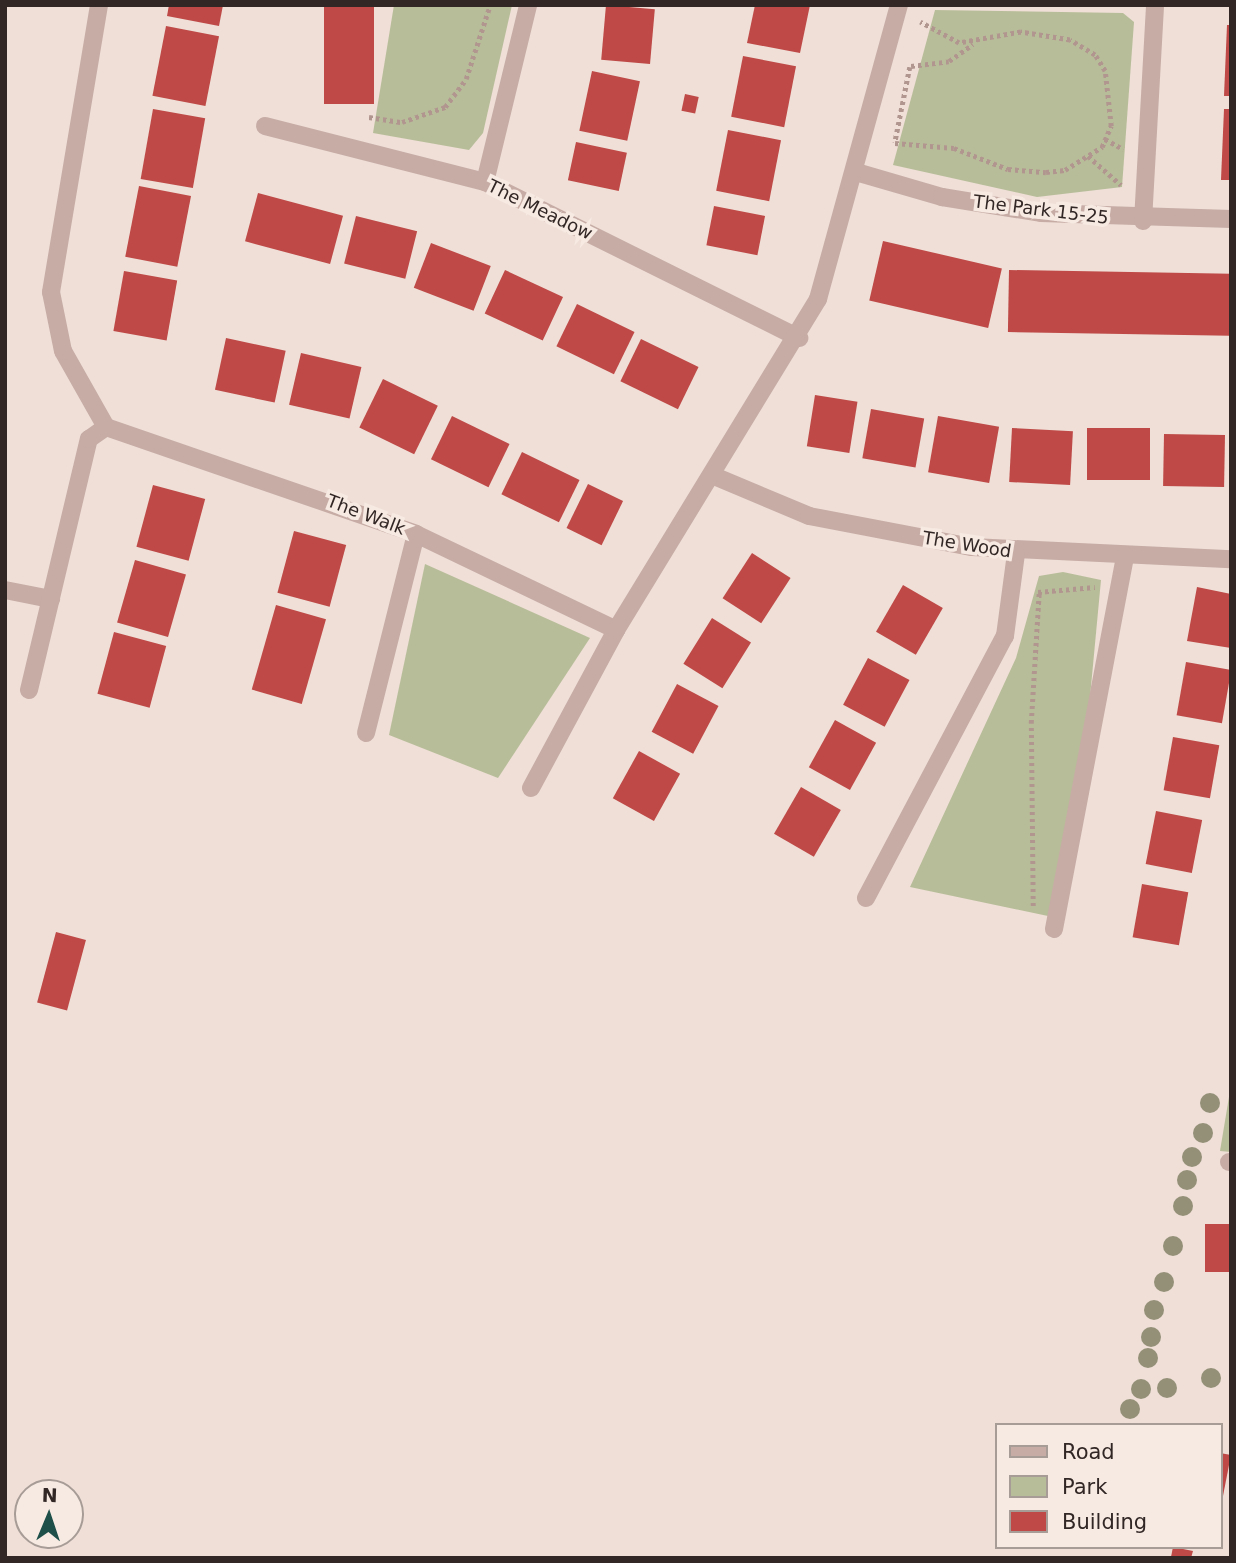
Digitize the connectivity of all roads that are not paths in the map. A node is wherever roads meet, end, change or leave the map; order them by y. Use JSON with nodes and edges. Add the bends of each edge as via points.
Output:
{"nodes":[{"id":1,"x":99,"y":5,"type":"edge"},
{"id":2,"x":528,"y":5,"type":"edge"},
{"id":3,"x":1154,"y":5,"type":"edge"},
{"id":4,"x":898,"y":9,"type":"edge"},
{"id":5,"x":265,"y":126,"type":"dead end"},
{"id":6,"x":856,"y":172,"type":"junction"},
{"id":7,"x":485,"y":182,"type":"junction"},
{"id":8,"x":1231,"y":219,"type":"edge"},
{"id":9,"x":1143,"y":220,"type":"junction"},
{"id":10,"x":799,"y":338,"type":"junction"},
{"id":11,"x":106,"y":427,"type":"junction"},
{"id":12,"x":714,"y":476,"type":"junction"},
{"id":13,"x":416,"y":534,"type":"junction"},
{"id":14,"x":1016,"y":554,"type":"junction"},
{"id":15,"x":1125,"y":556,"type":"junction"},
{"id":16,"x":1231,"y":559,"type":"edge"},
{"id":17,"x":5,"y":590,"type":"edge"},
{"id":18,"x":51,"y":599,"type":"junction"},
{"id":19,"x":616,"y":630,"type":"junction"},
{"id":20,"x":29,"y":690,"type":"dead end"},
{"id":21,"x":366,"y":733,"type":"dead end"},
{"id":22,"x":531,"y":788,"type":"dead end"},
{"id":23,"x":866,"y":898,"type":"dead end"},
{"id":24,"x":1054,"y":929,"type":"road end"}],
"edges":[{"from":1,"to":11,"type":"street","via":[[51,292],[63,351]]},
{"from":2,"to":7,"type":"street"},
{"from":3,"to":9,"type":"street"},
{"from":4,"to":6,"type":"street"},
{"from":5,"to":7,"type":"street","name":"The Meadow"},
{"from":6,"to":9,"type":"street","name":"The Park 15-25","via":[[1016,209]]},
{"from":6,"to":10,"type":"street","via":[[834,258]]},
{"from":7,"to":10,"type":"street","name":"The Meadow"},
{"from":8,"to":9,"type":"street","name":"The Park 15-25"},
{"from":10,"to":12,"type":"street"},
{"from":11,"to":13,"type":"street","name":"The Walk"},
{"from":11,"to":18,"type":"street","via":[[89,439]]},
{"from":12,"to":14,"type":"street","name":"The Wood","via":[[809,516]]},
{"from":12,"to":19,"type":"street"},
{"from":13,"to":19,"type":"street","name":"The Walk"},
{"from":13,"to":21,"type":"street"},
{"from":14,"to":15,"type":"street","name":"The Wood"},
{"from":14,"to":23,"type":"street","via":[[1015,589],[1005,636]]},
{"from":15,"to":16,"type":"street","name":"The Wood"},
{"from":15,"to":24,"type":"street"},
{"from":17,"to":18,"type":"street"},
{"from":18,"to":20,"type":"street"},
{"from":19,"to":22,"type":"street"}]}
